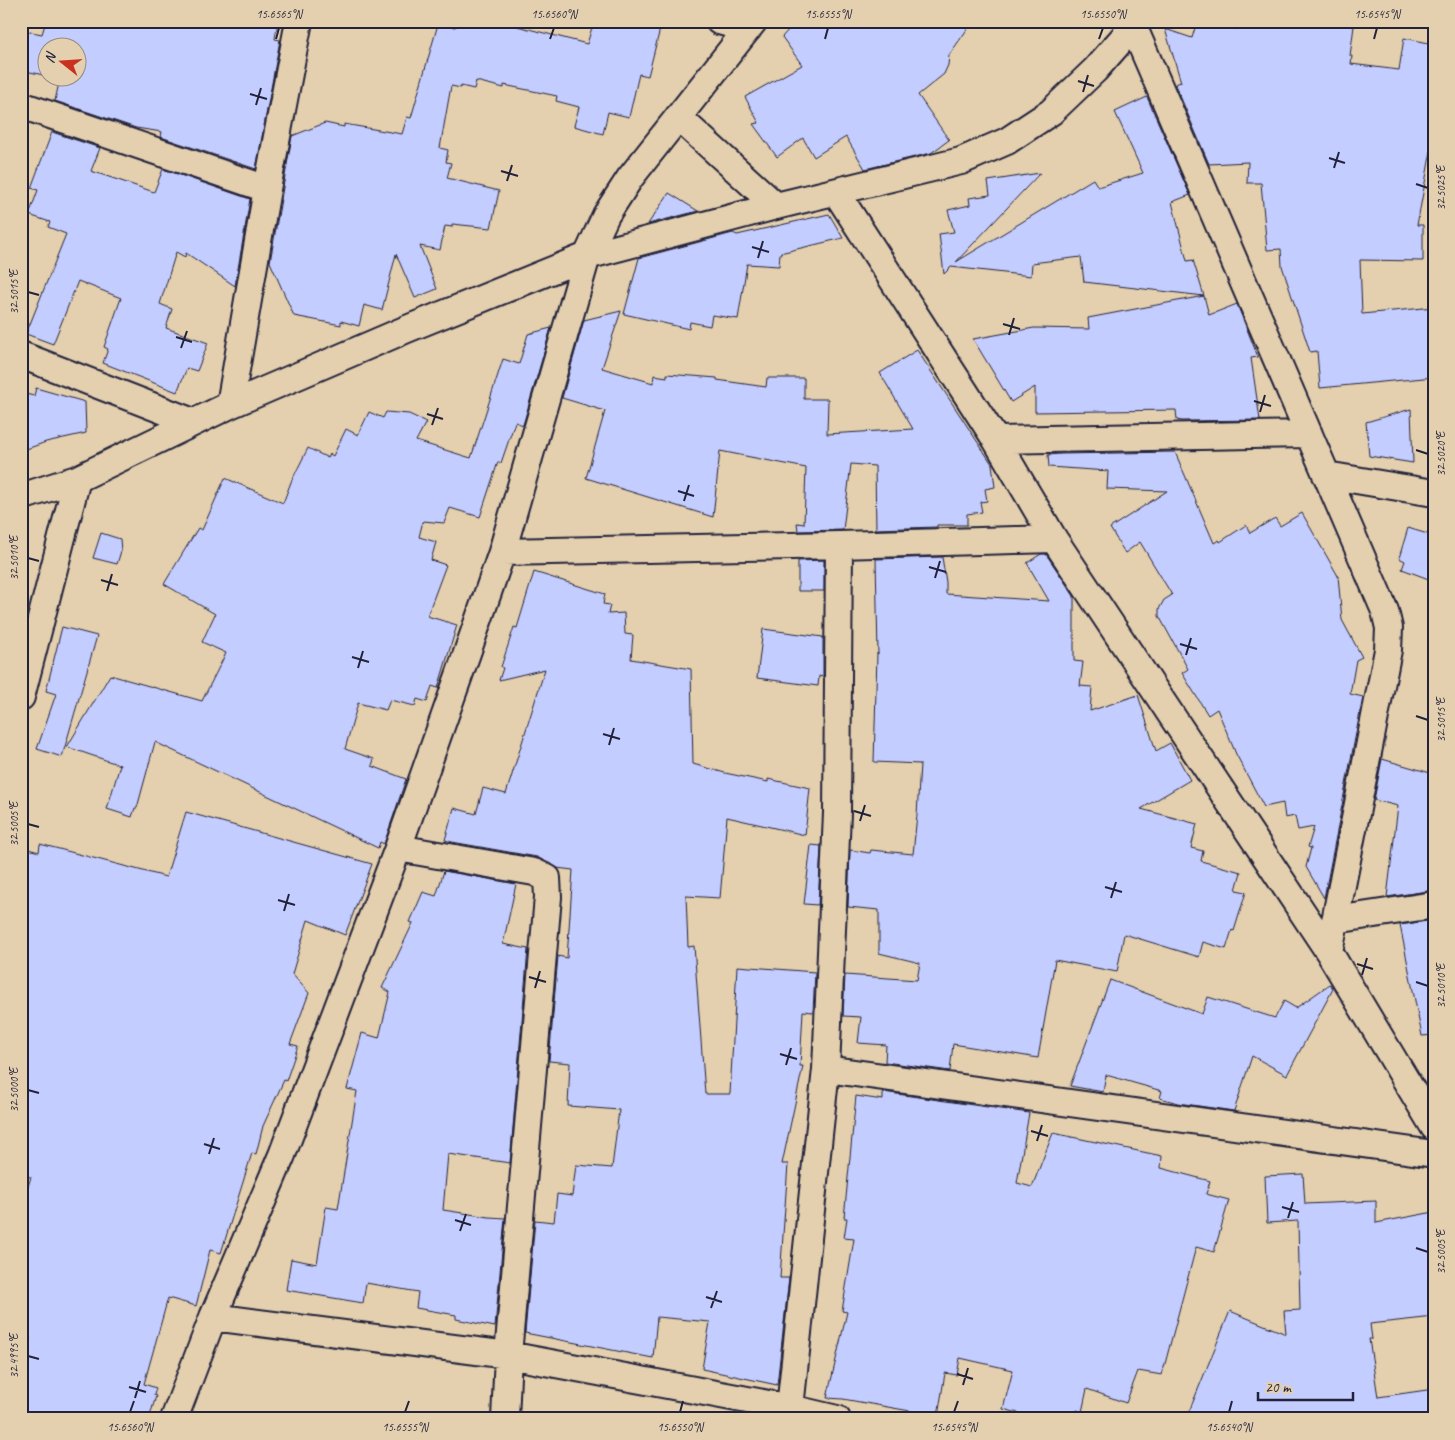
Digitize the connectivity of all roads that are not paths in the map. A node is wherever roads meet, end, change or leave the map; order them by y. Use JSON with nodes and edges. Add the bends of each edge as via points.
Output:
{"nodes":[{"id":1,"x":300,"y":21,"type":"edge"},
{"id":2,"x":719,"y":21,"type":"edge"},
{"id":3,"x":751,"y":25,"type":"edge"},
{"id":4,"x":1136,"y":25,"type":"edge"},
{"id":5,"x":21,"y":105,"type":"edge"},
{"id":6,"x":678,"y":117,"type":"junction"},
{"id":7,"x":267,"y":189,"type":"junction"},
{"id":8,"x":836,"y":192,"type":"junction"},
{"id":9,"x":776,"y":206,"type":"junction"},
{"id":10,"x":587,"y":256,"type":"junction"},
{"id":11,"x":21,"y":355,"type":"edge"},
{"id":12,"x":230,"y":405,"type":"junction"},
{"id":13,"x":193,"y":422,"type":"junction"},
{"id":14,"x":1309,"y":434,"type":"junction"},
{"id":15,"x":996,"y":440,"type":"junction"},
{"id":16,"x":1326,"y":474,"type":"junction"},
{"id":17,"x":77,"y":479,"type":"junction"},
{"id":18,"x":1434,"y":493,"type":"edge"},
{"id":19,"x":21,"y":498,"type":"edge"},
{"id":20,"x":1054,"y":539,"type":"junction"},
{"id":21,"x":839,"y":545,"type":"junction"},
{"id":22,"x":502,"y":552,"type":"junction"},
{"id":23,"x":21,"y":697,"type":"edge"},
{"id":24,"x":398,"y":848,"type":"junction"},
{"id":25,"x":1434,"y":905,"type":"edge"},
{"id":26,"x":1335,"y":920,"type":"junction"},
{"id":27,"x":1329,"y":952,"type":"junction"},
{"id":28,"x":826,"y":1069,"type":"junction"},
{"id":29,"x":1434,"y":1128,"type":"edge"},
{"id":30,"x":1434,"y":1154,"type":"edge"},
{"id":31,"x":213,"y":1317,"type":"junction"},
{"id":32,"x":508,"y":1355,"type":"junction"},
{"id":33,"x":790,"y":1408,"type":"junction"},
{"id":34,"x":174,"y":1419,"type":"edge"},
{"id":35,"x":505,"y":1419,"type":"edge"},
{"id":36,"x":837,"y":1419,"type":"edge"}],
"edges":[{"from":1,"to":7,"type":"street"},
{"from":2,"to":3,"type":"street"},
{"from":3,"to":6,"type":"street"},
{"from":4,"to":8,"type":"street","via":[[1051,112],[1007,141],[961,161]]},
{"from":4,"to":14,"type":"street"},
{"from":5,"to":7,"type":"street"},
{"from":6,"to":9,"type":"street"},
{"from":6,"to":10,"type":"street","via":[[630,178],[606,215]]},
{"from":7,"to":12,"type":"street"},
{"from":8,"to":9,"type":"street"},
{"from":8,"to":15,"type":"street"},
{"from":9,"to":10,"type":"street"},
{"from":10,"to":12,"type":"street"},
{"from":10,"to":22,"type":"street"},
{"from":11,"to":13,"type":"street"},
{"from":12,"to":13,"type":"street"},
{"from":13,"to":17,"type":"street"},
{"from":14,"to":15,"type":"street"},
{"from":14,"to":16,"type":"street"},
{"from":15,"to":20,"type":"street"},
{"from":16,"to":18,"type":"street"},
{"from":16,"to":26,"type":"street","via":[[1385,611],[1389,628],[1388,650]]},
{"from":17,"to":19,"type":"street"},
{"from":17,"to":23,"type":"street"},
{"from":20,"to":21,"type":"street"},
{"from":20,"to":27,"type":"street"},
{"from":21,"to":22,"type":"street"},
{"from":21,"to":28,"type":"street","via":[[837,813]]},
{"from":22,"to":24,"type":"street"},
{"from":24,"to":31,"type":"street","via":[[282,1155]]},
{"from":24,"to":32,"type":"street","via":[[534,872],[547,878],[548,897]]},
{"from":25,"to":26,"type":"street"},
{"from":26,"to":27,"type":"street"},
{"from":27,"to":29,"type":"street"},
{"from":28,"to":30,"type":"street"},
{"from":28,"to":33,"type":"street"},
{"from":31,"to":32,"type":"street"},
{"from":31,"to":34,"type":"street"},
{"from":32,"to":33,"type":"street"},
{"from":32,"to":35,"type":"street"},
{"from":33,"to":36,"type":"street"}]}
